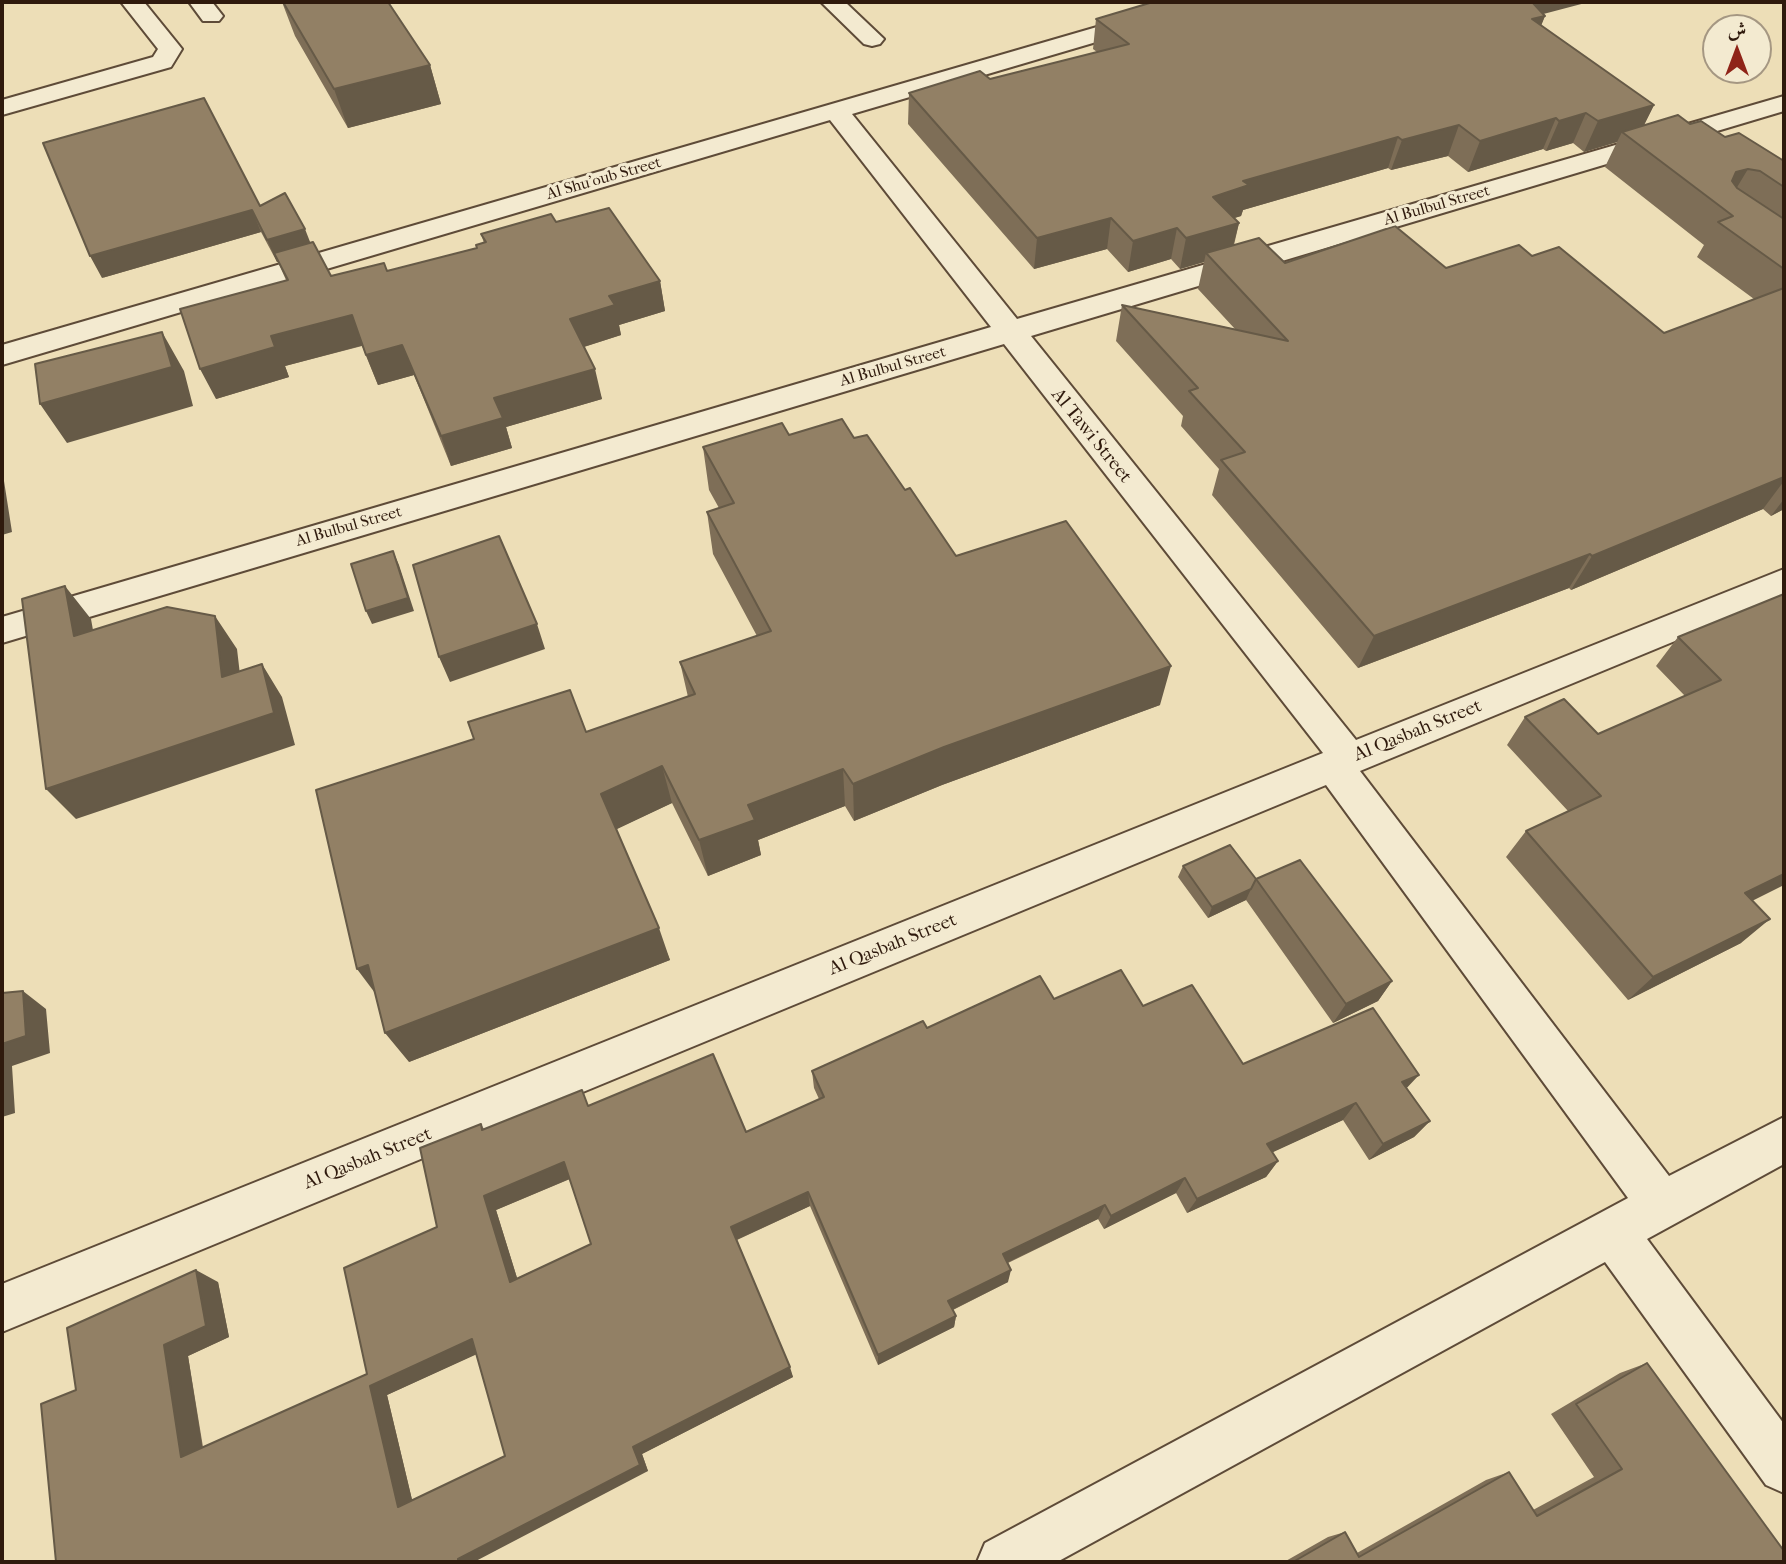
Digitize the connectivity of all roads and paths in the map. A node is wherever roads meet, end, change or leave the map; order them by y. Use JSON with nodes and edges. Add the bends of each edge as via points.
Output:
{"nodes":[{"id":1,"x":132,"y":2,"type":"edge"},
{"id":2,"x":832,"y":2,"type":"edge"},
{"id":3,"x":1207,"y":2,"type":"edge"},
{"id":4,"x":872,"y":39,"type":"dead end"},
{"id":5,"x":1784,"y":103,"type":"edge"},
{"id":6,"x":2,"y":108,"type":"edge"},
{"id":7,"x":836,"y":111,"type":"junction"},
{"id":8,"x":1009,"y":332,"type":"junction"},
{"id":9,"x":2,"y":355,"type":"edge"},
{"id":10,"x":1784,"y":582,"type":"edge"},
{"id":11,"x":2,"y":630,"type":"edge"},
{"id":12,"x":1342,"y":762,"type":"junction"},
{"id":13,"x":1784,"y":1139,"type":"edge"},
{"id":14,"x":1662,"y":1205,"type":"junction"},
{"id":15,"x":1613,"y":1233,"type":"junction"},
{"id":16,"x":2,"y":1308,"type":"edge"},
{"id":17,"x":1784,"y":1467,"type":"edge"},
{"id":18,"x":1004,"y":1562,"type":"edge"}],
"edges":[{"from":1,"to":6,"type":"street","via":[[169,46],[170,53],[162,62]]},
{"from":2,"to":4,"type":"street"},
{"from":3,"to":7,"type":"street","name":"Al Shu'oub Street"},
{"from":5,"to":8,"type":"street","name":"Al Bulbul Street"},
{"from":7,"to":8,"type":"street","name":"Al Tawi Street"},
{"from":7,"to":9,"type":"street","name":"Al Shu'oub Street"},
{"from":8,"to":11,"type":"street","name":"Al Bulbul Street"},
{"from":8,"to":12,"type":"street","name":"Al Tawi Street"},
{"from":10,"to":12,"type":"street","name":"Al Qasbah Street"},
{"from":12,"to":14,"type":"street","name":"Al Tawi Street"},
{"from":12,"to":16,"type":"street","name":"Al Qasbah Street"},
{"from":13,"to":14,"type":"street"},
{"from":14,"to":15,"type":"street"},
{"from":15,"to":17,"type":"street"},
{"from":15,"to":18,"type":"street"}]}
